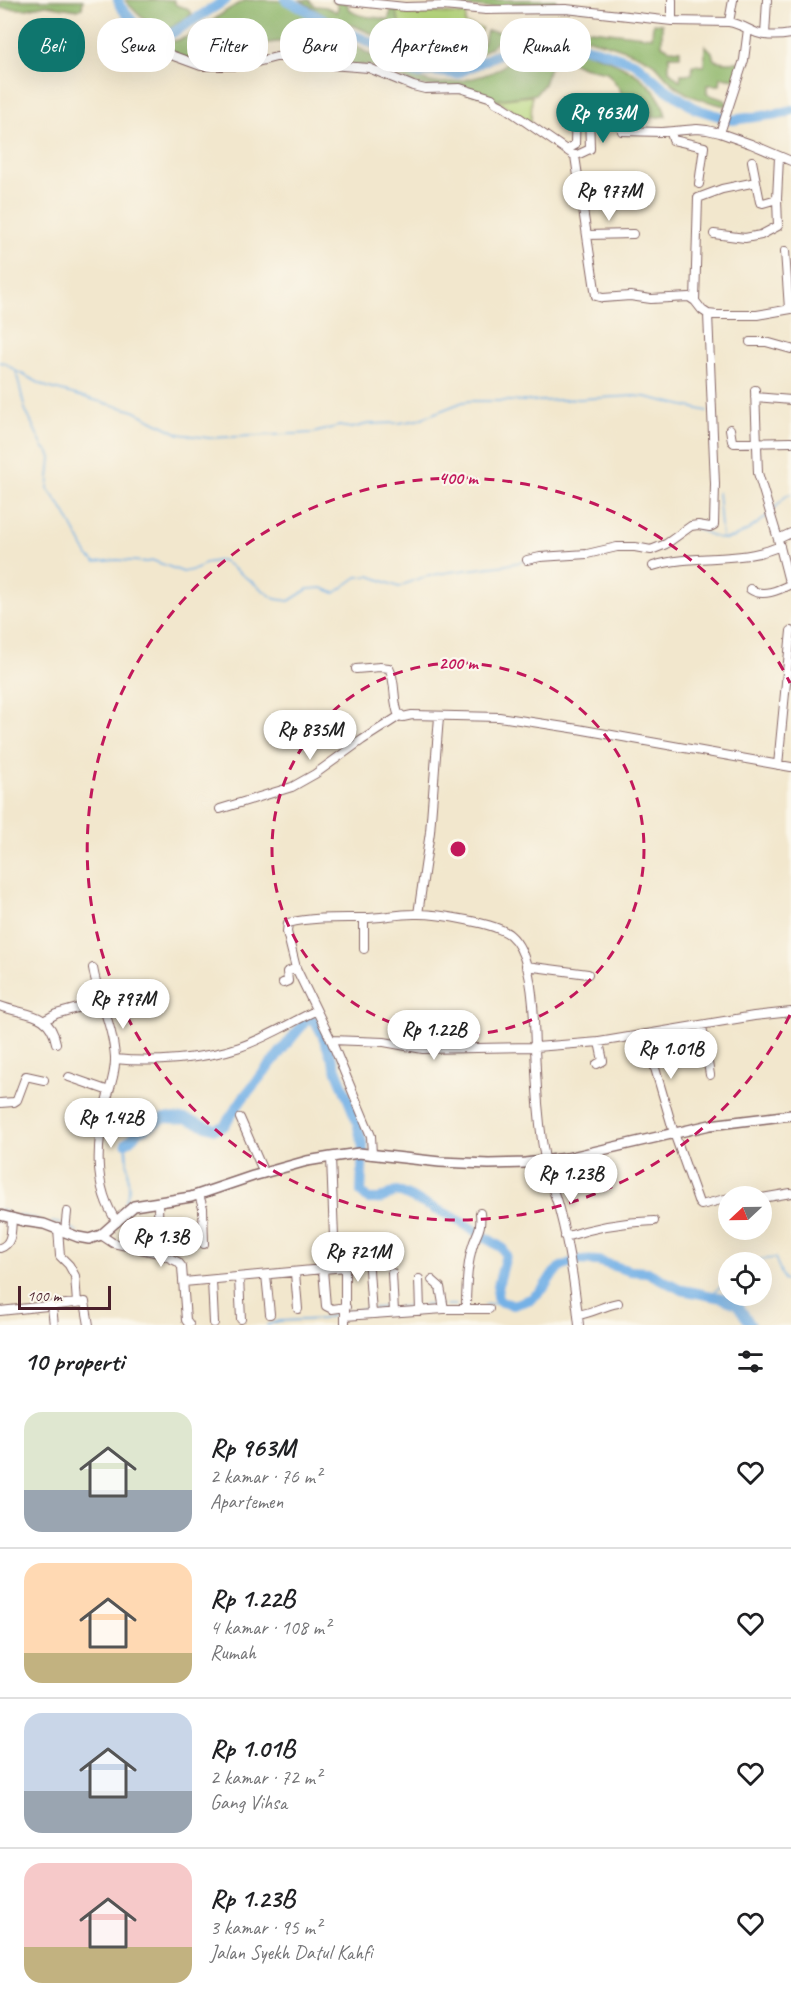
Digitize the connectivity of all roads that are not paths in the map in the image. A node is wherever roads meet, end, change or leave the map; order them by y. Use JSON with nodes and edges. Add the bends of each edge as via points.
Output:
{"nodes":[{"id":1,"x":339,"y":0,"type":"edge"},
{"id":2,"x":670,"y":0,"type":"edge"},
{"id":3,"x":733,"y":0,"type":"edge"},
{"id":4,"x":767,"y":0,"type":"edge"},
{"id":5,"x":672,"y":21,"type":"junction"},
{"id":6,"x":729,"y":22,"type":"junction"},
{"id":7,"x":748,"y":28,"type":"junction"},
{"id":8,"x":791,"y":34,"type":"edge"},
{"id":9,"x":765,"y":35,"type":"junction"},
{"id":10,"x":175,"y":56,"type":"edge"},
{"id":11,"x":576,"y":104,"type":"dead end"},
{"id":12,"x":589,"y":110,"type":"dead end"},
{"id":13,"x":722,"y":129,"type":"junction"},
{"id":14,"x":622,"y":130,"type":"dead end"},
{"id":15,"x":671,"y":132,"type":"junction"},
{"id":16,"x":566,"y":150,"type":"junction"},
{"id":17,"x":575,"y":156,"type":"junction"},
{"id":18,"x":779,"y":157,"type":"junction"},
{"id":19,"x":752,"y":161,"type":"dead end"},
{"id":20,"x":791,"y":161,"type":"edge"},
{"id":21,"x":756,"y":182,"type":"junction"},
{"id":22,"x":699,"y":184,"type":"dead end"},
{"id":23,"x":777,"y":199,"type":"junction"},
{"id":24,"x":633,"y":234,"type":"dead end"},
{"id":25,"x":714,"y":234,"type":"dead end"},
{"id":26,"x":587,"y":235,"type":"junction"},
{"id":27,"x":785,"y":252,"type":"dead end"},
{"id":28,"x":788,"y":276,"type":"edge"},
{"id":29,"x":695,"y":301,"type":"junction"},
{"id":30,"x":790,"y":309,"type":"edge"},
{"id":31,"x":708,"y":314,"type":"junction"},
{"id":32,"x":750,"y":342,"type":"dead end"},
{"id":33,"x":791,"y":349,"type":"edge"},
{"id":34,"x":791,"y":400,"type":"edge"},
{"id":35,"x":730,"y":429,"type":"dead end"},
{"id":36,"x":791,"y":442,"type":"edge"},
{"id":37,"x":756,"y":443,"type":"junction"},
{"id":38,"x":791,"y":533,"type":"edge"},
{"id":39,"x":779,"y":543,"type":"junction"},
{"id":40,"x":527,"y":560,"type":"dead end"},
{"id":41,"x":653,"y":566,"type":"dead end"},
{"id":42,"x":791,"y":583,"type":"edge"},
{"id":43,"x":750,"y":589,"type":"dead end"},
{"id":44,"x":791,"y":631,"type":"edge"},
{"id":45,"x":356,"y":669,"type":"dead end"},
{"id":46,"x":401,"y":715,"type":"junction"},
{"id":47,"x":439,"y":717,"type":"junction"},
{"id":48,"x":778,"y":765,"type":"junction"},
{"id":49,"x":791,"y":767,"type":"edge"},
{"id":50,"x":220,"y":809,"type":"dead end"},
{"id":51,"x":418,"y":914,"type":"junction"},
{"id":52,"x":364,"y":918,"type":"junction"},
{"id":53,"x":364,"y":949,"type":"dead end"},
{"id":54,"x":526,"y":966,"type":"junction"},
{"id":55,"x":93,"y":968,"type":"dead end"},
{"id":56,"x":296,"y":968,"type":"junction"},
{"id":57,"x":588,"y":974,"type":"dead end"},
{"id":58,"x":283,"y":983,"type":"dead end"},
{"id":59,"x":102,"y":1002,"type":"junction"},
{"id":60,"x":0,"y":1006,"type":"edge"},
{"id":61,"x":315,"y":1011,"type":"junction"},
{"id":62,"x":791,"y":1012,"type":"edge"},
{"id":63,"x":45,"y":1020,"type":"junction"},
{"id":64,"x":702,"y":1026,"type":"junction"},
{"id":65,"x":645,"y":1034,"type":"junction"},
{"id":66,"x":331,"y":1040,"type":"junction"},
{"id":67,"x":599,"y":1042,"type":"junction"},
{"id":68,"x":56,"y":1043,"type":"dead end"},
{"id":69,"x":536,"y":1047,"type":"junction"},
{"id":70,"x":115,"y":1059,"type":"junction"},
{"id":71,"x":597,"y":1064,"type":"dead end"},
{"id":72,"x":710,"y":1075,"type":"dead end"},
{"id":73,"x":69,"y":1077,"type":"dead end"},
{"id":74,"x":44,"y":1080,"type":"dead end"},
{"id":75,"x":109,"y":1091,"type":"junction"},
{"id":76,"x":0,"y":1103,"type":"edge"},
{"id":77,"x":791,"y":1115,"type":"edge"},
{"id":78,"x":240,"y":1118,"type":"dead end"},
{"id":79,"x":674,"y":1133,"type":"junction"},
{"id":80,"x":371,"y":1155,"type":"junction"},
{"id":81,"x":331,"y":1156,"type":"junction"},
{"id":82,"x":546,"y":1161,"type":"junction"},
{"id":83,"x":264,"y":1173,"type":"junction"},
{"id":84,"x":791,"y":1193,"type":"edge"},
{"id":85,"x":199,"y":1195,"type":"junction"},
{"id":86,"x":772,"y":1196,"type":"edge"},
{"id":87,"x":718,"y":1201,"type":"edge"},
{"id":88,"x":158,"y":1202,"type":"junction"},
{"id":89,"x":67,"y":1212,"type":"dead end"},
{"id":90,"x":480,"y":1213,"type":"dead end"},
{"id":91,"x":0,"y":1215,"type":"edge"},
{"id":92,"x":12,"y":1218,"type":"junction"},
{"id":93,"x":115,"y":1220,"type":"junction"},
{"id":94,"x":654,"y":1221,"type":"dead end"},
{"id":95,"x":63,"y":1227,"type":"junction"},
{"id":96,"x":101,"y":1235,"type":"junction"},
{"id":97,"x":565,"y":1237,"type":"junction"},
{"id":98,"x":334,"y":1238,"type":"dead end"},
{"id":99,"x":204,"y":1244,"type":"dead end"},
{"id":100,"x":0,"y":1248,"type":"edge"},
{"id":101,"x":159,"y":1253,"type":"junction"},
{"id":102,"x":322,"y":1258,"type":"dead end"},
{"id":103,"x":345,"y":1258,"type":"dead end"},
{"id":104,"x":345,"y":1268,"type":"junction"},
{"id":105,"x":369,"y":1270,"type":"dead end"},
{"id":106,"x":323,"y":1271,"type":"junction"},
{"id":107,"x":295,"y":1273,"type":"junction"},
{"id":108,"x":392,"y":1273,"type":"dead end"},
{"id":109,"x":266,"y":1275,"type":"junction"},
{"id":110,"x":239,"y":1278,"type":"junction"},
{"id":111,"x":419,"y":1279,"type":"dead end"},
{"id":112,"x":212,"y":1280,"type":"junction"},
{"id":113,"x":432,"y":1280,"type":"dead end"},
{"id":114,"x":184,"y":1282,"type":"junction"},
{"id":115,"x":80,"y":1302,"type":"junction"},
{"id":116,"x":618,"y":1303,"type":"dead end"},
{"id":117,"x":420,"y":1306,"type":"junction"},
{"id":118,"x":444,"y":1306,"type":"junction"},
{"id":119,"x":466,"y":1306,"type":"junction"},
{"id":120,"x":51,"y":1307,"type":"junction"},
{"id":121,"x":298,"y":1309,"type":"dead end"},
{"id":122,"x":394,"y":1309,"type":"junction"},
{"id":123,"x":489,"y":1309,"type":"dead end"},
{"id":124,"x":371,"y":1310,"type":"junction"},
{"id":125,"x":0,"y":1311,"type":"edge"},
{"id":126,"x":345,"y":1311,"type":"junction"},
{"id":127,"x":270,"y":1314,"type":"dead end"},
{"id":128,"x":578,"y":1315,"type":"junction"},
{"id":129,"x":241,"y":1319,"type":"dead end"},
{"id":130,"x":214,"y":1323,"type":"dead end"},
{"id":131,"x":189,"y":1324,"type":"edge"},
{"id":132,"x":54,"y":1325,"type":"edge"},
{"id":133,"x":89,"y":1325,"type":"edge"},
{"id":134,"x":345,"y":1325,"type":"edge"},
{"id":135,"x":579,"y":1325,"type":"edge"}],
"edges":[{"from":1,"to":5,"type":"street","via":[[405,7],[566,9]]},
{"from":2,"to":5,"type":"street"},
{"from":3,"to":6,"type":"street"},
{"from":4,"to":9,"type":"street"},
{"from":5,"to":6,"type":"street"},
{"from":6,"to":7,"type":"street"},
{"from":7,"to":9,"type":"street"},
{"from":7,"to":13,"type":"street","via":[[744,60]]},
{"from":8,"to":9,"type":"street"},
{"from":10,"to":16,"type":"street","via":[[201,66],[242,66],[299,56],[330,65],[369,68],[419,87],[460,88],[495,101]]},
{"from":11,"to":16,"type":"street","via":[[575,145]]},
{"from":12,"to":17,"type":"street","via":[[590,149]]},
{"from":13,"to":15,"type":"street"},
{"from":13,"to":18,"type":"street"},
{"from":14,"to":15,"type":"street"},
{"from":15,"to":22,"type":"street","via":[[673,140],[704,147]]},
{"from":16,"to":17,"type":"street"},
{"from":17,"to":26,"type":"street"},
{"from":18,"to":20,"type":"street"},
{"from":18,"to":23,"type":"street"},
{"from":19,"to":21,"type":"street"},
{"from":21,"to":23,"type":"street","via":[[761,203]]},
{"from":21,"to":29,"type":"street","via":[[699,196]]},
{"from":23,"to":25,"type":"street","via":[[776,227],[745,238]]},
{"from":24,"to":26,"type":"street"},
{"from":26,"to":29,"type":"street","via":[[596,296],[685,297]]},
{"from":27,"to":28,"type":"street"},
{"from":28,"to":30,"type":"street"},
{"from":29,"to":31,"type":"street"},
{"from":30,"to":31,"type":"street","via":[[757,315]]},
{"from":31,"to":40,"type":"street","via":[[714,525],[691,526],[669,543],[651,550],[616,546],[587,554]]},
{"from":32,"to":33,"type":"street"},
{"from":34,"to":37,"type":"street","via":[[755,393]]},
{"from":35,"to":37,"type":"street","via":[[734,443]]},
{"from":36,"to":37,"type":"street"},
{"from":37,"to":39,"type":"street","via":[[758,473]]},
{"from":38,"to":39,"type":"street"},
{"from":39,"to":41,"type":"street","via":[[761,554]]},
{"from":39,"to":42,"type":"street"},
{"from":42,"to":43,"type":"street","via":[[765,593]]},
{"from":44,"to":48,"type":"street"},
{"from":45,"to":46,"type":"street","via":[[389,668]]},
{"from":46,"to":47,"type":"street"},
{"from":46,"to":50,"type":"street","via":[[292,787]]},
{"from":47,"to":48,"type":"street","via":[[499,717]]},
{"from":47,"to":51,"type":"street","via":[[430,832]]},
{"from":48,"to":49,"type":"street"},
{"from":51,"to":52,"type":"street"},
{"from":51,"to":54,"type":"street","via":[[502,930],[520,948]]},
{"from":52,"to":53,"type":"street"},
{"from":52,"to":56,"type":"street","via":[[288,923],[286,932]]},
{"from":54,"to":57,"type":"street"},
{"from":54,"to":69,"type":"street","via":[[533,996]]},
{"from":55,"to":59,"type":"street"},
{"from":56,"to":58,"type":"street","via":[[287,972],[288,981]]},
{"from":56,"to":61,"type":"street"},
{"from":59,"to":63,"type":"street"},
{"from":59,"to":70,"type":"street"},
{"from":60,"to":63,"type":"street"},
{"from":61,"to":66,"type":"street"},
{"from":61,"to":70,"type":"street","via":[[239,1048],[185,1058]]},
{"from":62,"to":64,"type":"street"},
{"from":63,"to":68,"type":"street"},
{"from":64,"to":65,"type":"street"},
{"from":64,"to":72,"type":"street"},
{"from":65,"to":67,"type":"street"},
{"from":65,"to":79,"type":"street","via":[[651,1074]]},
{"from":66,"to":69,"type":"street","via":[[423,1048]]},
{"from":66,"to":80,"type":"street","via":[[371,1137]]},
{"from":67,"to":69,"type":"street"},
{"from":67,"to":71,"type":"street","via":[[603,1060]]},
{"from":69,"to":82,"type":"street"},
{"from":70,"to":75,"type":"street"},
{"from":73,"to":75,"type":"street"},
{"from":74,"to":76,"type":"street","via":[[26,1076],[17,1100]]},
{"from":75,"to":93,"type":"street","via":[[98,1142],[98,1164]]},
{"from":77,"to":79,"type":"street"},
{"from":78,"to":83,"type":"street"},
{"from":79,"to":82,"type":"street"},
{"from":79,"to":87,"type":"street","via":[[699,1203]]},
{"from":80,"to":81,"type":"street"},
{"from":80,"to":82,"type":"street","via":[[489,1164]]},
{"from":81,"to":83,"type":"street"},
{"from":81,"to":98,"type":"street"},
{"from":82,"to":97,"type":"street"},
{"from":83,"to":85,"type":"street"},
{"from":84,"to":86,"type":"street"},
{"from":85,"to":88,"type":"street"},
{"from":85,"to":99,"type":"street"},
{"from":88,"to":93,"type":"street","via":[[134,1206]]},
{"from":88,"to":101,"type":"street"},
{"from":89,"to":95,"type":"street"},
{"from":90,"to":119,"type":"street","via":[[469,1263]]},
{"from":91,"to":92,"type":"street"},
{"from":92,"to":95,"type":"street"},
{"from":92,"to":100,"type":"street","via":[[10,1241]]},
{"from":93,"to":96,"type":"street"},
{"from":94,"to":97,"type":"street","via":[[599,1227]]},
{"from":95,"to":96,"type":"street","via":[[84,1239]]},
{"from":95,"to":115,"type":"street","via":[[60,1256],[75,1276]]},
{"from":96,"to":101,"type":"street","via":[[113,1243]]},
{"from":97,"to":128,"type":"street"},
{"from":101,"to":114,"type":"street","via":[[180,1264]]},
{"from":102,"to":106,"type":"street"},
{"from":103,"to":104,"type":"street"},
{"from":104,"to":106,"type":"street"},
{"from":104,"to":126,"type":"street"},
{"from":105,"to":124,"type":"street"},
{"from":106,"to":107,"type":"street"},
{"from":106,"to":126,"type":"street","via":[[326,1306]]},
{"from":107,"to":109,"type":"street"},
{"from":107,"to":121,"type":"street"},
{"from":108,"to":122,"type":"street"},
{"from":109,"to":110,"type":"street"},
{"from":109,"to":127,"type":"street"},
{"from":110,"to":112,"type":"street"},
{"from":110,"to":129,"type":"street"},
{"from":111,"to":117,"type":"street"},
{"from":112,"to":114,"type":"street"},
{"from":112,"to":130,"type":"street"},
{"from":113,"to":118,"type":"street","via":[[441,1287]]},
{"from":114,"to":131,"type":"street"},
{"from":115,"to":120,"type":"street"},
{"from":115,"to":133,"type":"street","via":[[87,1303]]},
{"from":116,"to":128,"type":"street"},
{"from":117,"to":118,"type":"street"},
{"from":117,"to":122,"type":"street"},
{"from":118,"to":119,"type":"street"},
{"from":119,"to":123,"type":"street"},
{"from":120,"to":125,"type":"street"},
{"from":120,"to":132,"type":"street"},
{"from":122,"to":124,"type":"street"},
{"from":124,"to":126,"type":"street"},
{"from":126,"to":134,"type":"street"},
{"from":128,"to":135,"type":"street"}]}
